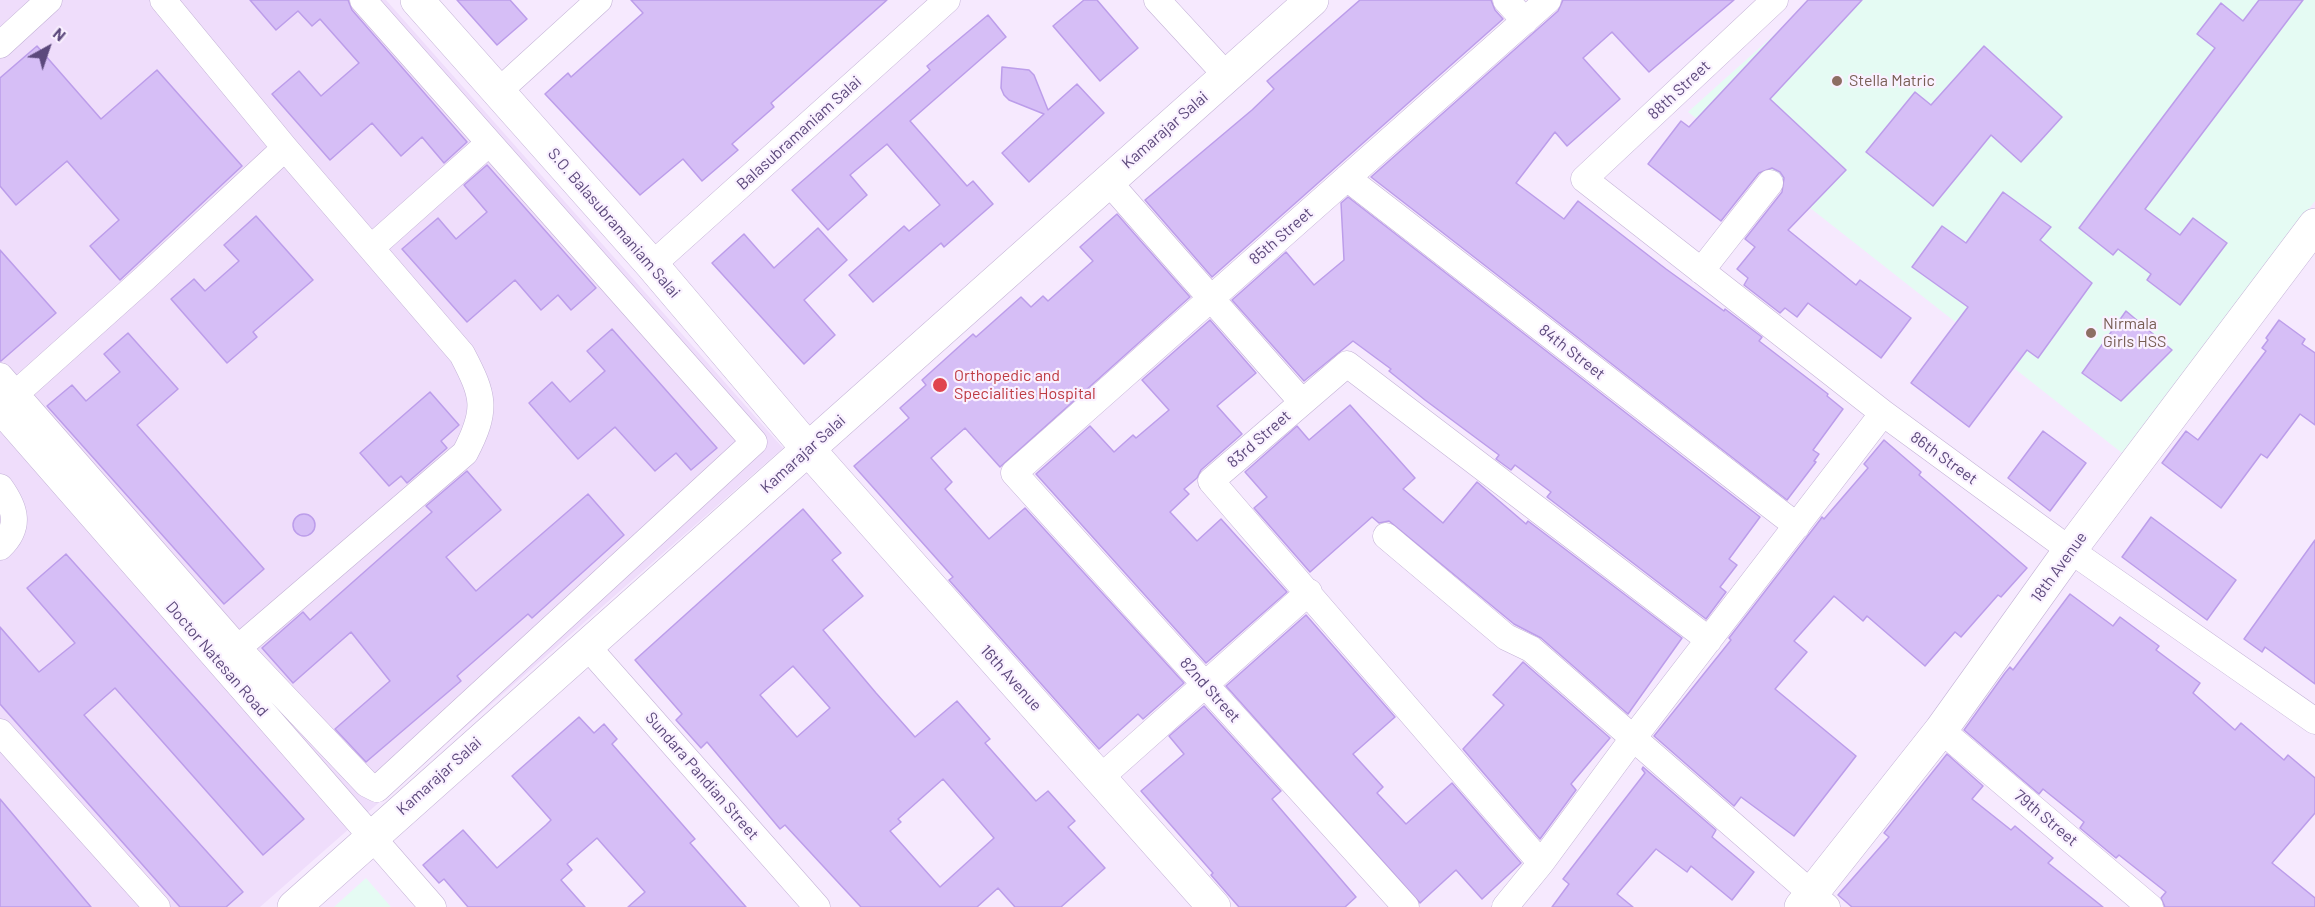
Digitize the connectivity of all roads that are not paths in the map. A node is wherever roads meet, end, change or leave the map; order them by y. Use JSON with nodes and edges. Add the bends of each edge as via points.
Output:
{"nodes":[{"id":1,"x":49,"y":0,"type":"edge"},
{"id":2,"x":163,"y":0,"type":"edge"},
{"id":3,"x":363,"y":0,"type":"edge"},
{"id":4,"x":417,"y":0,"type":"edge"},
{"id":5,"x":947,"y":0,"type":"edge"},
{"id":6,"x":1157,"y":0,"type":"edge"},
{"id":7,"x":1312,"y":0,"type":"edge"},
{"id":8,"x":1506,"y":0,"type":"edge"},
{"id":9,"x":1548,"y":0,"type":"edge"},
{"id":10,"x":1775,"y":0,"type":"edge"},
{"id":11,"x":589,"y":3,"type":"edge"},
{"id":12,"x":1525,"y":21,"type":"junction"},
{"id":13,"x":0,"y":45,"type":"edge"},
{"id":14,"x":1227,"y":76,"type":"junction"},
{"id":15,"x":499,"y":91,"type":"junction"},
{"id":16,"x":488,"y":144,"type":"junction"},
{"id":17,"x":285,"y":148,"type":"junction"},
{"id":18,"x":1347,"y":178,"type":"junction"},
{"id":19,"x":1584,"y":179,"type":"joint"},
{"id":20,"x":1107,"y":180,"type":"junction"},
{"id":21,"x":1770,"y":183,"type":"dead end"},
{"id":22,"x":2315,"y":225,"type":"edge"},
{"id":23,"x":372,"y":248,"type":"junction"},
{"id":24,"x":652,"y":265,"type":"junction"},
{"id":25,"x":1701,"y":271,"type":"junction"},
{"id":26,"x":1210,"y":299,"type":"junction"},
{"id":27,"x":4,"y":397,"type":"edge"},
{"id":28,"x":1302,"y":402,"type":"junction"},
{"id":29,"x":1883,"y":413,"type":"junction"},
{"id":30,"x":808,"y":449,"type":"junction"},
{"id":31,"x":1014,"y":472,"type":"joint"},
{"id":32,"x":0,"y":487,"type":"edge"},
{"id":33,"x":1797,"y":526,"type":"junction"},
{"id":34,"x":1386,"y":536,"type":"dead end"},
{"id":35,"x":0,"y":547,"type":"edge"},
{"id":36,"x":2070,"y":550,"type":"junction"},
{"id":37,"x":1308,"y":592,"type":"junction"},
{"id":38,"x":1709,"y":640,"type":"junction"},
{"id":39,"x":586,"y":645,"type":"junction"},
{"id":40,"x":238,"y":648,"type":"junction"},
{"id":41,"x":1205,"y":684,"type":"junction"},
{"id":42,"x":2315,"y":722,"type":"edge"},
{"id":43,"x":1941,"y":730,"type":"junction"},
{"id":44,"x":0,"y":732,"type":"edge"},
{"id":45,"x":1634,"y":737,"type":"junction"},
{"id":46,"x":1100,"y":778,"type":"junction"},
{"id":47,"x":371,"y":837,"type":"junction"},
{"id":48,"x":1541,"y":864,"type":"junction"},
{"id":49,"x":1814,"y":902,"type":"edge"},
{"id":50,"x":157,"y":907,"type":"edge"},
{"id":51,"x":294,"y":907,"type":"edge"},
{"id":52,"x":433,"y":907,"type":"edge"},
{"id":53,"x":817,"y":907,"type":"edge"},
{"id":54,"x":1214,"y":907,"type":"edge"},
{"id":55,"x":1406,"y":907,"type":"edge"},
{"id":56,"x":1505,"y":907,"type":"edge"},
{"id":57,"x":2150,"y":907,"type":"edge"}],
"edges":[{"from":1,"to":13,"type":"street"},
{"from":2,"to":17,"type":"street"},
{"from":3,"to":16,"type":"street"},
{"from":4,"to":15,"type":"street","name":"S.O. Balasubramaniam Salai"},
{"from":5,"to":24,"type":"street","name":"Balasubramaniam Salai"},
{"from":6,"to":14,"type":"street"},
{"from":7,"to":14,"type":"street","name":"Kamarajar Salai"},
{"from":8,"to":12,"type":"street"},
{"from":9,"to":12,"type":"street","name":"85th Street"},
{"from":10,"to":19,"type":"street","name":"88th Street"},
{"from":11,"to":15,"type":"street"},
{"from":12,"to":18,"type":"street","name":"85th Street"},
{"from":14,"to":20,"type":"street","name":"Kamarajar Salai"},
{"from":15,"to":24,"type":"street","name":"S.O. Balasubramaniam Salai"},
{"from":16,"to":23,"type":"street"},
{"from":16,"to":40,"type":"street","via":[[754,442],[377,789],[367,784]]},
{"from":17,"to":23,"type":"street"},
{"from":17,"to":27,"type":"street","via":[[145,278]]},
{"from":18,"to":26,"type":"street","name":"85th Street"},
{"from":18,"to":33,"type":"street","name":"84th Street"},
{"from":19,"to":25,"type":"street","name":"86th Street"},
{"from":20,"to":26,"type":"street"},
{"from":20,"to":30,"type":"street","name":"Kamarajar Salai"},
{"from":21,"to":25,"type":"street"},
{"from":22,"to":36,"type":"street","name":"18th Avenue"},
{"from":23,"to":40,"type":"street","via":[[462,354],[481,394],[477,431],[465,453]]},
{"from":24,"to":30,"type":"street","name":"S.O. Balasubramaniam Salai"},
{"from":25,"to":29,"type":"street","name":"86th Street"},
{"from":26,"to":28,"type":"street"},
{"from":26,"to":31,"type":"street","name":"85th Street"},
{"from":27,"to":40,"type":"street"},
{"from":27,"to":47,"type":"street","name":"Doctor Natesan Road"},
{"from":28,"to":37,"type":"street","name":"83rd Street","via":[[1211,481]]},
{"from":28,"to":38,"type":"street","name":"83rd Street","via":[[1347,364]]},
{"from":29,"to":33,"type":"street"},
{"from":29,"to":36,"type":"street","name":"86th Street"},
{"from":30,"to":39,"type":"street","name":"Kamarajar Salai"},
{"from":30,"to":46,"type":"street","name":"16th Avenue"},
{"from":31,"to":41,"type":"street","name":"82nd Street"},
{"from":32,"to":35,"type":"street","via":[[14,506],[15,523]]},
{"from":33,"to":38,"type":"street"},
{"from":34,"to":45,"type":"street"},
{"from":36,"to":42,"type":"street","name":"86th Street"},
{"from":36,"to":43,"type":"street","name":"18th Avenue"},
{"from":37,"to":41,"type":"street"},
{"from":37,"to":48,"type":"street","name":"83rd Street"},
{"from":38,"to":45,"type":"street"},
{"from":39,"to":47,"type":"street","name":"Kamarajar Salai"},
{"from":39,"to":53,"type":"street","name":"Sundara Pandian Street"},
{"from":41,"to":46,"type":"street"},
{"from":41,"to":55,"type":"street","name":"82nd Street"},
{"from":43,"to":49,"type":"street","name":"18th Avenue"},
{"from":43,"to":57,"type":"street","name":"79th Street"},
{"from":44,"to":50,"type":"street"},
{"from":45,"to":48,"type":"street"},
{"from":45,"to":49,"type":"street"},
{"from":46,"to":54,"type":"street","name":"16th Avenue"},
{"from":47,"to":51,"type":"street","name":"Kamarajar Salai"},
{"from":47,"to":52,"type":"street","name":"Doctor Natesan Road"},
{"from":48,"to":56,"type":"street"}]}
